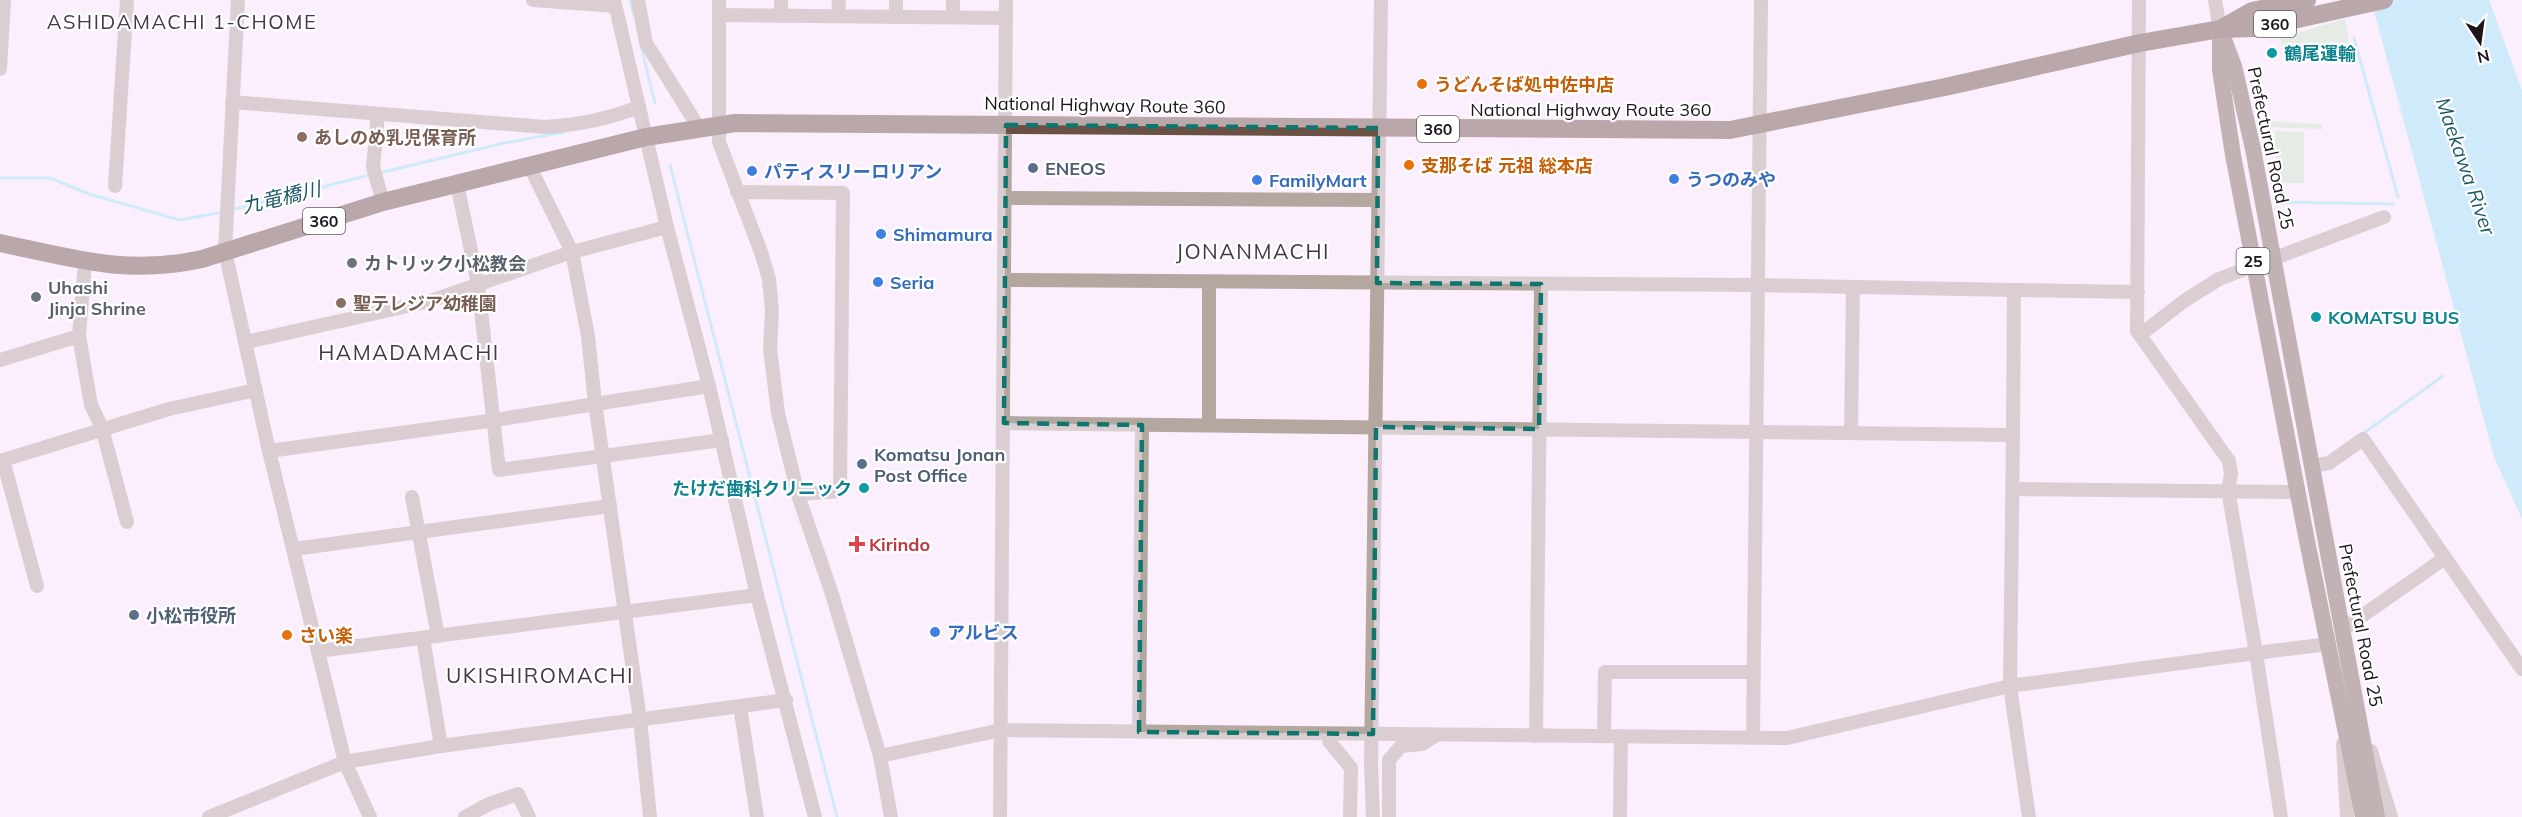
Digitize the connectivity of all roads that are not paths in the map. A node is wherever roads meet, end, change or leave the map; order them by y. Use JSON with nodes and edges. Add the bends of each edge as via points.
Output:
{"nodes":[{"id":1,"x":4,"y":0,"type":"edge"},
{"id":2,"x":127,"y":0,"type":"edge"},
{"id":3,"x":238,"y":0,"type":"edge"},
{"id":4,"x":533,"y":0,"type":"edge"},
{"id":5,"x":638,"y":0,"type":"edge"},
{"id":6,"x":719,"y":0,"type":"edge"},
{"id":7,"x":781,"y":0,"type":"edge"},
{"id":8,"x":839,"y":0,"type":"edge"},
{"id":9,"x":896,"y":0,"type":"edge"},
{"id":10,"x":953,"y":0,"type":"edge"},
{"id":11,"x":1006,"y":0,"type":"edge"},
{"id":12,"x":1381,"y":0,"type":"edge"},
{"id":13,"x":1761,"y":0,"type":"edge"},
{"id":14,"x":2139,"y":0,"type":"edge"},
{"id":15,"x":2215,"y":0,"type":"edge"},
{"id":16,"x":2307,"y":0,"type":"edge"},
{"id":17,"x":2384,"y":0,"type":"edge"},
{"id":18,"x":614,"y":3,"type":"edge"},
{"id":19,"x":719,"y":15,"type":"junction"},
{"id":20,"x":780,"y":16,"type":"junction"},
{"id":21,"x":838,"y":16,"type":"junction"},
{"id":22,"x":896,"y":17,"type":"junction"},
{"id":23,"x":953,"y":17,"type":"junction"},
{"id":24,"x":1006,"y":18,"type":"junction"},
{"id":25,"x":2220,"y":29,"type":"junction"},
{"id":26,"x":2140,"y":43,"type":"junction"},
{"id":27,"x":0,"y":69,"type":"edge"},
{"id":28,"x":232,"y":102,"type":"junction"},
{"id":29,"x":639,"y":106,"type":"junction"},
{"id":30,"x":378,"y":114,"type":"junction"},
{"id":31,"x":719,"y":124,"type":"junction"},
{"id":32,"x":1006,"y":125,"type":"junction"},
{"id":33,"x":1759,"y":126,"type":"junction"},
{"id":34,"x":699,"y":128,"type":"junction"},
{"id":35,"x":1378,"y":128,"type":"junction"},
{"id":36,"x":646,"y":137,"type":"junction"},
{"id":37,"x":530,"y":167,"type":"junction"},
{"id":38,"x":457,"y":184,"type":"junction"},
{"id":39,"x":115,"y":186,"type":"dead end"},
{"id":40,"x":737,"y":192,"type":"junction"},
{"id":41,"x":1006,"y":198,"type":"junction"},
{"id":42,"x":1378,"y":200,"type":"junction"},
{"id":43,"x":382,"y":202,"type":"junction"},
{"id":44,"x":2384,"y":217,"type":"dead end"},
{"id":45,"x":667,"y":227,"type":"junction"},
{"id":46,"x":0,"y":243,"type":"edge"},
{"id":47,"x":225,"y":251,"type":"junction"},
{"id":48,"x":572,"y":252,"type":"junction"},
{"id":49,"x":2274,"y":260,"type":"junction"},
{"id":50,"x":85,"y":262,"type":"junction"},
{"id":51,"x":2254,"y":265,"type":"junction"},
{"id":52,"x":1005,"y":280,"type":"junction"},
{"id":53,"x":1209,"y":282,"type":"junction"},
{"id":54,"x":1377,"y":283,"type":"junction"},
{"id":55,"x":478,"y":284,"type":"junction"},
{"id":56,"x":1541,"y":284,"type":"junction"},
{"id":57,"x":1757,"y":285,"type":"junction"},
{"id":58,"x":1853,"y":287,"type":"junction"},
{"id":59,"x":2014,"y":290,"type":"junction"},
{"id":60,"x":2138,"y":292,"type":"junction"},
{"id":61,"x":2140,"y":335,"type":"junction"},
{"id":62,"x":79,"y":336,"type":"junction"},
{"id":63,"x":246,"y":342,"type":"junction"},
{"id":64,"x":0,"y":360,"type":"edge"},
{"id":65,"x":709,"y":386,"type":"junction"},
{"id":66,"x":256,"y":390,"type":"junction"},
{"id":67,"x":595,"y":403,"type":"junction"},
{"id":68,"x":494,"y":420,"type":"junction"},
{"id":69,"x":1004,"y":423,"type":"junction"},
{"id":70,"x":1142,"y":425,"type":"junction"},
{"id":71,"x":1209,"y":425,"type":"junction"},
{"id":72,"x":1376,"y":427,"type":"junction"},
{"id":73,"x":102,"y":428,"type":"junction"},
{"id":74,"x":1539,"y":429,"type":"junction"},
{"id":75,"x":1756,"y":432,"type":"junction"},
{"id":76,"x":1851,"y":433,"type":"junction"},
{"id":77,"x":2013,"y":435,"type":"junction"},
{"id":78,"x":722,"y":440,"type":"junction"},
{"id":79,"x":269,"y":451,"type":"junction"},
{"id":80,"x":603,"y":457,"type":"junction"},
{"id":81,"x":2,"y":460,"type":"edge"},
{"id":82,"x":2312,"y":466,"type":"junction"},
{"id":83,"x":2013,"y":489,"type":"junction"},
{"id":84,"x":2228,"y":490,"type":"junction"},
{"id":85,"x":2298,"y":492,"type":"junction"},
{"id":86,"x":798,"y":494,"type":"junction"},
{"id":87,"x":412,"y":497,"type":"dead end"},
{"id":88,"x":610,"y":506,"type":"junction"},
{"id":89,"x":127,"y":522,"type":"dead end"},
{"id":90,"x":419,"y":532,"type":"junction"},
{"id":91,"x":294,"y":549,"type":"junction"},
{"id":92,"x":2445,"y":558,"type":"junction"},
{"id":93,"x":37,"y":586,"type":"dead end"},
{"id":94,"x":757,"y":595,"type":"junction"},
{"id":95,"x":624,"y":612,"type":"junction"},
{"id":96,"x":2342,"y":630,"type":"junction"},
{"id":97,"x":438,"y":636,"type":"junction"},
{"id":98,"x":423,"y":638,"type":"junction"},
{"id":99,"x":2329,"y":644,"type":"junction"},
{"id":100,"x":318,"y":651,"type":"junction"},
{"id":101,"x":2256,"y":653,"type":"junction"},
{"id":102,"x":2522,"y":669,"type":"edge"},
{"id":103,"x":1754,"y":672,"type":"junction"},
{"id":104,"x":2010,"y":686,"type":"junction"},
{"id":105,"x":786,"y":700,"type":"junction"},
{"id":106,"x":740,"y":706,"type":"junction"},
{"id":107,"x":2349,"y":707,"type":"junction"},
{"id":108,"x":640,"y":719,"type":"junction"},
{"id":109,"x":1001,"y":730,"type":"junction"},
{"id":110,"x":1139,"y":732,"type":"junction"},
{"id":111,"x":1329,"y":734,"type":"junction"},
{"id":112,"x":1373,"y":734,"type":"junction"},
{"id":113,"x":1436,"y":735,"type":"junction"},
{"id":114,"x":1536,"y":736,"type":"junction"},
{"id":115,"x":1604,"y":736,"type":"junction"},
{"id":116,"x":1621,"y":736,"type":"junction"},
{"id":117,"x":1753,"y":737,"type":"junction"},
{"id":118,"x":441,"y":746,"type":"junction"},
{"id":119,"x":880,"y":756,"type":"junction"},
{"id":120,"x":345,"y":762,"type":"junction"},
{"id":121,"x":209,"y":817,"type":"edge"},
{"id":122,"x":370,"y":817,"type":"edge"},
{"id":123,"x":465,"y":817,"type":"edge"},
{"id":124,"x":529,"y":817,"type":"edge"},
{"id":125,"x":650,"y":817,"type":"edge"},
{"id":126,"x":757,"y":817,"type":"edge"},
{"id":127,"x":815,"y":817,"type":"edge"},
{"id":128,"x":891,"y":817,"type":"edge"},
{"id":129,"x":1000,"y":817,"type":"edge"},
{"id":130,"x":1350,"y":817,"type":"edge"},
{"id":131,"x":1373,"y":817,"type":"edge"},
{"id":132,"x":1389,"y":817,"type":"edge"},
{"id":133,"x":1620,"y":817,"type":"edge"},
{"id":134,"x":2029,"y":817,"type":"edge"},
{"id":135,"x":2281,"y":817,"type":"edge"},
{"id":136,"x":2347,"y":817,"type":"edge"},
{"id":137,"x":2363,"y":817,"type":"edge"},
{"id":138,"x":2377,"y":817,"type":"edge"},
{"id":139,"x":2391,"y":817,"type":"edge"}],
"edges":[{"from":1,"to":27,"type":"street"},
{"from":2,"to":39,"type":"street"},
{"from":3,"to":28,"type":"street"},
{"from":4,"to":18,"type":"street"},
{"from":5,"to":34,"type":"street","via":[[646,43]]},
{"from":6,"to":19,"type":"street"},
{"from":7,"to":20,"type":"street"},
{"from":8,"to":21,"type":"street"},
{"from":9,"to":22,"type":"street"},
{"from":10,"to":23,"type":"street"},
{"from":11,"to":24,"type":"street"},
{"from":12,"to":35,"type":"street"},
{"from":13,"to":33,"type":"street"},
{"from":14,"to":26,"type":"street"},
{"from":15,"to":25,"type":"street"},
{"from":16,"to":25,"type":"highway","name":"National Highway Route 360","number":"360","via":[[2252,11]]},
{"from":17,"to":25,"type":"highway","name":"National Highway Route 360","number":"360","via":[[2256,28]]},
{"from":18,"to":29,"type":"street"},
{"from":19,"to":20,"type":"street"},
{"from":19,"to":31,"type":"street"},
{"from":20,"to":21,"type":"street"},
{"from":21,"to":22,"type":"street"},
{"from":22,"to":23,"type":"street"},
{"from":23,"to":24,"type":"street"},
{"from":24,"to":32,"type":"street"},
{"from":25,"to":26,"type":"highway","name":"National Highway Route 360","number":"360"},
{"from":25,"to":49,"type":"main road","name":"Prefectural Road 25","number":"25","via":[[2234,66]]},
{"from":25,"to":51,"type":"main road","name":"Prefectural Road 25","number":"25","via":[[2220,70]]},
{"from":26,"to":33,"type":"highway","name":"National Highway Route 360","number":"360"},
{"from":26,"to":60,"type":"street"},
{"from":28,"to":30,"type":"street"},
{"from":28,"to":47,"type":"street"},
{"from":29,"to":30,"type":"street","via":[[581,125],[546,127]]},
{"from":29,"to":36,"type":"street"},
{"from":30,"to":43,"type":"street","via":[[372,167]]},
{"from":31,"to":32,"type":"highway","name":"National Highway Route 360","number":"360"},
{"from":31,"to":34,"type":"highway","name":"National Highway Route 360","number":"360"},
{"from":31,"to":40,"type":"street","via":[[719,142]]},
{"from":32,"to":35,"type":"highway","name":"National Highway Route 360","number":"360"},
{"from":32,"to":41,"type":"street"},
{"from":33,"to":35,"type":"highway","name":"National Highway Route 360","number":"360","via":[[1730,130]]},
{"from":33,"to":57,"type":"street"},
{"from":34,"to":36,"type":"highway","name":"National Highway Route 360","number":"360"},
{"from":35,"to":42,"type":"street"},
{"from":36,"to":37,"type":"highway","name":"National Highway Route 360","number":"360"},
{"from":36,"to":45,"type":"street"},
{"from":37,"to":38,"type":"highway","name":"National Highway Route 360","number":"360"},
{"from":37,"to":48,"type":"street"},
{"from":38,"to":43,"type":"highway","name":"National Highway Route 360","number":"360"},
{"from":38,"to":55,"type":"street"},
{"from":40,"to":86,"type":"street","via":[[769,279],[770,349],[778,413]]},
{"from":40,"to":86,"type":"street","via":[[843,194],[840,491]]},
{"from":41,"to":42,"type":"street"},
{"from":41,"to":52,"type":"street"},
{"from":42,"to":54,"type":"street"},
{"from":43,"to":47,"type":"highway","name":"National Highway Route 360","number":"360"},
{"from":44,"to":49,"type":"street"},
{"from":45,"to":48,"type":"street"},
{"from":45,"to":65,"type":"street"},
{"from":46,"to":50,"type":"highway","name":"National Highway Route 360","number":"360"},
{"from":47,"to":50,"type":"highway","name":"National Highway Route 360","number":"360","via":[[160,267]]},
{"from":47,"to":63,"type":"street"},
{"from":48,"to":55,"type":"street"},
{"from":48,"to":67,"type":"street","via":[[588,336]]},
{"from":49,"to":51,"type":"street"},
{"from":49,"to":82,"type":"main road","name":"Prefectural Road 25","number":"25"},
{"from":50,"to":62,"type":"street"},
{"from":51,"to":61,"type":"street","via":[[2219,279]]},
{"from":51,"to":85,"type":"main road","name":"Prefectural Road 25","number":"25"},
{"from":52,"to":53,"type":"street"},
{"from":52,"to":69,"type":"street"},
{"from":53,"to":54,"type":"street"},
{"from":53,"to":71,"type":"street"},
{"from":54,"to":56,"type":"street"},
{"from":54,"to":72,"type":"street"},
{"from":55,"to":63,"type":"street","via":[[397,309]]},
{"from":55,"to":68,"type":"street"},
{"from":56,"to":57,"type":"street"},
{"from":56,"to":74,"type":"street"},
{"from":57,"to":58,"type":"street"},
{"from":57,"to":75,"type":"street"},
{"from":58,"to":59,"type":"street"},
{"from":58,"to":76,"type":"street"},
{"from":59,"to":60,"type":"street"},
{"from":59,"to":77,"type":"street"},
{"from":60,"to":61,"type":"street"},
{"from":61,"to":84,"type":"street","via":[[2229,461]]},
{"from":62,"to":64,"type":"street"},
{"from":62,"to":73,"type":"street","via":[[91,405]]},
{"from":63,"to":66,"type":"street"},
{"from":65,"to":67,"type":"street"},
{"from":65,"to":78,"type":"street"},
{"from":66,"to":73,"type":"street"},
{"from":66,"to":79,"type":"street"},
{"from":67,"to":68,"type":"street"},
{"from":67,"to":80,"type":"street"},
{"from":68,"to":79,"type":"street"},
{"from":68,"to":80,"type":"street","via":[[499,470]]},
{"from":69,"to":70,"type":"street"},
{"from":69,"to":109,"type":"street"},
{"from":70,"to":71,"type":"street"},
{"from":70,"to":110,"type":"street"},
{"from":71,"to":72,"type":"street"},
{"from":72,"to":74,"type":"street"},
{"from":72,"to":112,"type":"street"},
{"from":73,"to":81,"type":"street"},
{"from":73,"to":89,"type":"street"},
{"from":74,"to":75,"type":"street"},
{"from":74,"to":114,"type":"street"},
{"from":75,"to":76,"type":"street"},
{"from":75,"to":103,"type":"street"},
{"from":76,"to":77,"type":"street"},
{"from":77,"to":83,"type":"street"},
{"from":78,"to":80,"type":"street"},
{"from":78,"to":94,"type":"street"},
{"from":79,"to":91,"type":"street"},
{"from":80,"to":88,"type":"street"},
{"from":81,"to":93,"type":"street"},
{"from":82,"to":92,"type":"street","via":[[2329,463],[2362,439]]},
{"from":82,"to":96,"type":"main road","name":"Prefectural Road 25","number":"25"},
{"from":83,"to":84,"type":"street"},
{"from":83,"to":104,"type":"street"},
{"from":84,"to":85,"type":"street"},
{"from":84,"to":101,"type":"street"},
{"from":85,"to":99,"type":"main road","name":"Prefectural Road 25","number":"25"},
{"from":86,"to":119,"type":"street"},
{"from":87,"to":90,"type":"street"},
{"from":88,"to":90,"type":"street"},
{"from":88,"to":95,"type":"street"},
{"from":90,"to":91,"type":"street"},
{"from":90,"to":97,"type":"street"},
{"from":91,"to":100,"type":"street"},
{"from":92,"to":96,"type":"street"},
{"from":92,"to":102,"type":"street"},
{"from":94,"to":95,"type":"street"},
{"from":94,"to":105,"type":"street"},
{"from":95,"to":97,"type":"street"},
{"from":95,"to":108,"type":"street"},
{"from":96,"to":107,"type":"main road","name":"Prefectural Road 25","number":"25"},
{"from":97,"to":98,"type":"street"},
{"from":98,"to":100,"type":"street"},
{"from":98,"to":118,"type":"street"},
{"from":99,"to":101,"type":"street"},
{"from":99,"to":107,"type":"main road","name":"Prefectural Road 25","number":"25"},
{"from":100,"to":120,"type":"street"},
{"from":101,"to":104,"type":"street"},
{"from":101,"to":135,"type":"street"},
{"from":103,"to":115,"type":"street","via":[[1605,672]]},
{"from":103,"to":117,"type":"street"},
{"from":104,"to":117,"type":"street","via":[[1787,738]]},
{"from":104,"to":134,"type":"street"},
{"from":105,"to":106,"type":"street"},
{"from":105,"to":127,"type":"street"},
{"from":106,"to":108,"type":"street"},
{"from":106,"to":126,"type":"street"},
{"from":107,"to":136,"type":"street"},
{"from":107,"to":137,"type":"main road","name":"Prefectural Road 25","number":"25"},
{"from":107,"to":138,"type":"main road","name":"Prefectural Road 25","number":"25"},
{"from":107,"to":139,"type":"street"},
{"from":108,"to":118,"type":"street"},
{"from":108,"to":125,"type":"street"},
{"from":109,"to":110,"type":"street"},
{"from":109,"to":119,"type":"street"},
{"from":109,"to":129,"type":"street"},
{"from":110,"to":111,"type":"street"},
{"from":111,"to":112,"type":"street"},
{"from":111,"to":130,"type":"street","via":[[1329,741],[1351,768]]},
{"from":112,"to":113,"type":"street"},
{"from":112,"to":131,"type":"street"},
{"from":113,"to":114,"type":"street"},
{"from":113,"to":132,"type":"street","via":[[1422,744],[1401,746],[1389,760]]},
{"from":114,"to":115,"type":"street"},
{"from":115,"to":116,"type":"street"},
{"from":116,"to":117,"type":"street"},
{"from":116,"to":133,"type":"street"},
{"from":118,"to":120,"type":"street"},
{"from":119,"to":128,"type":"street"},
{"from":120,"to":121,"type":"street"},
{"from":120,"to":122,"type":"street"},
{"from":123,"to":124,"type":"street","via":[[518,794]]}]}
